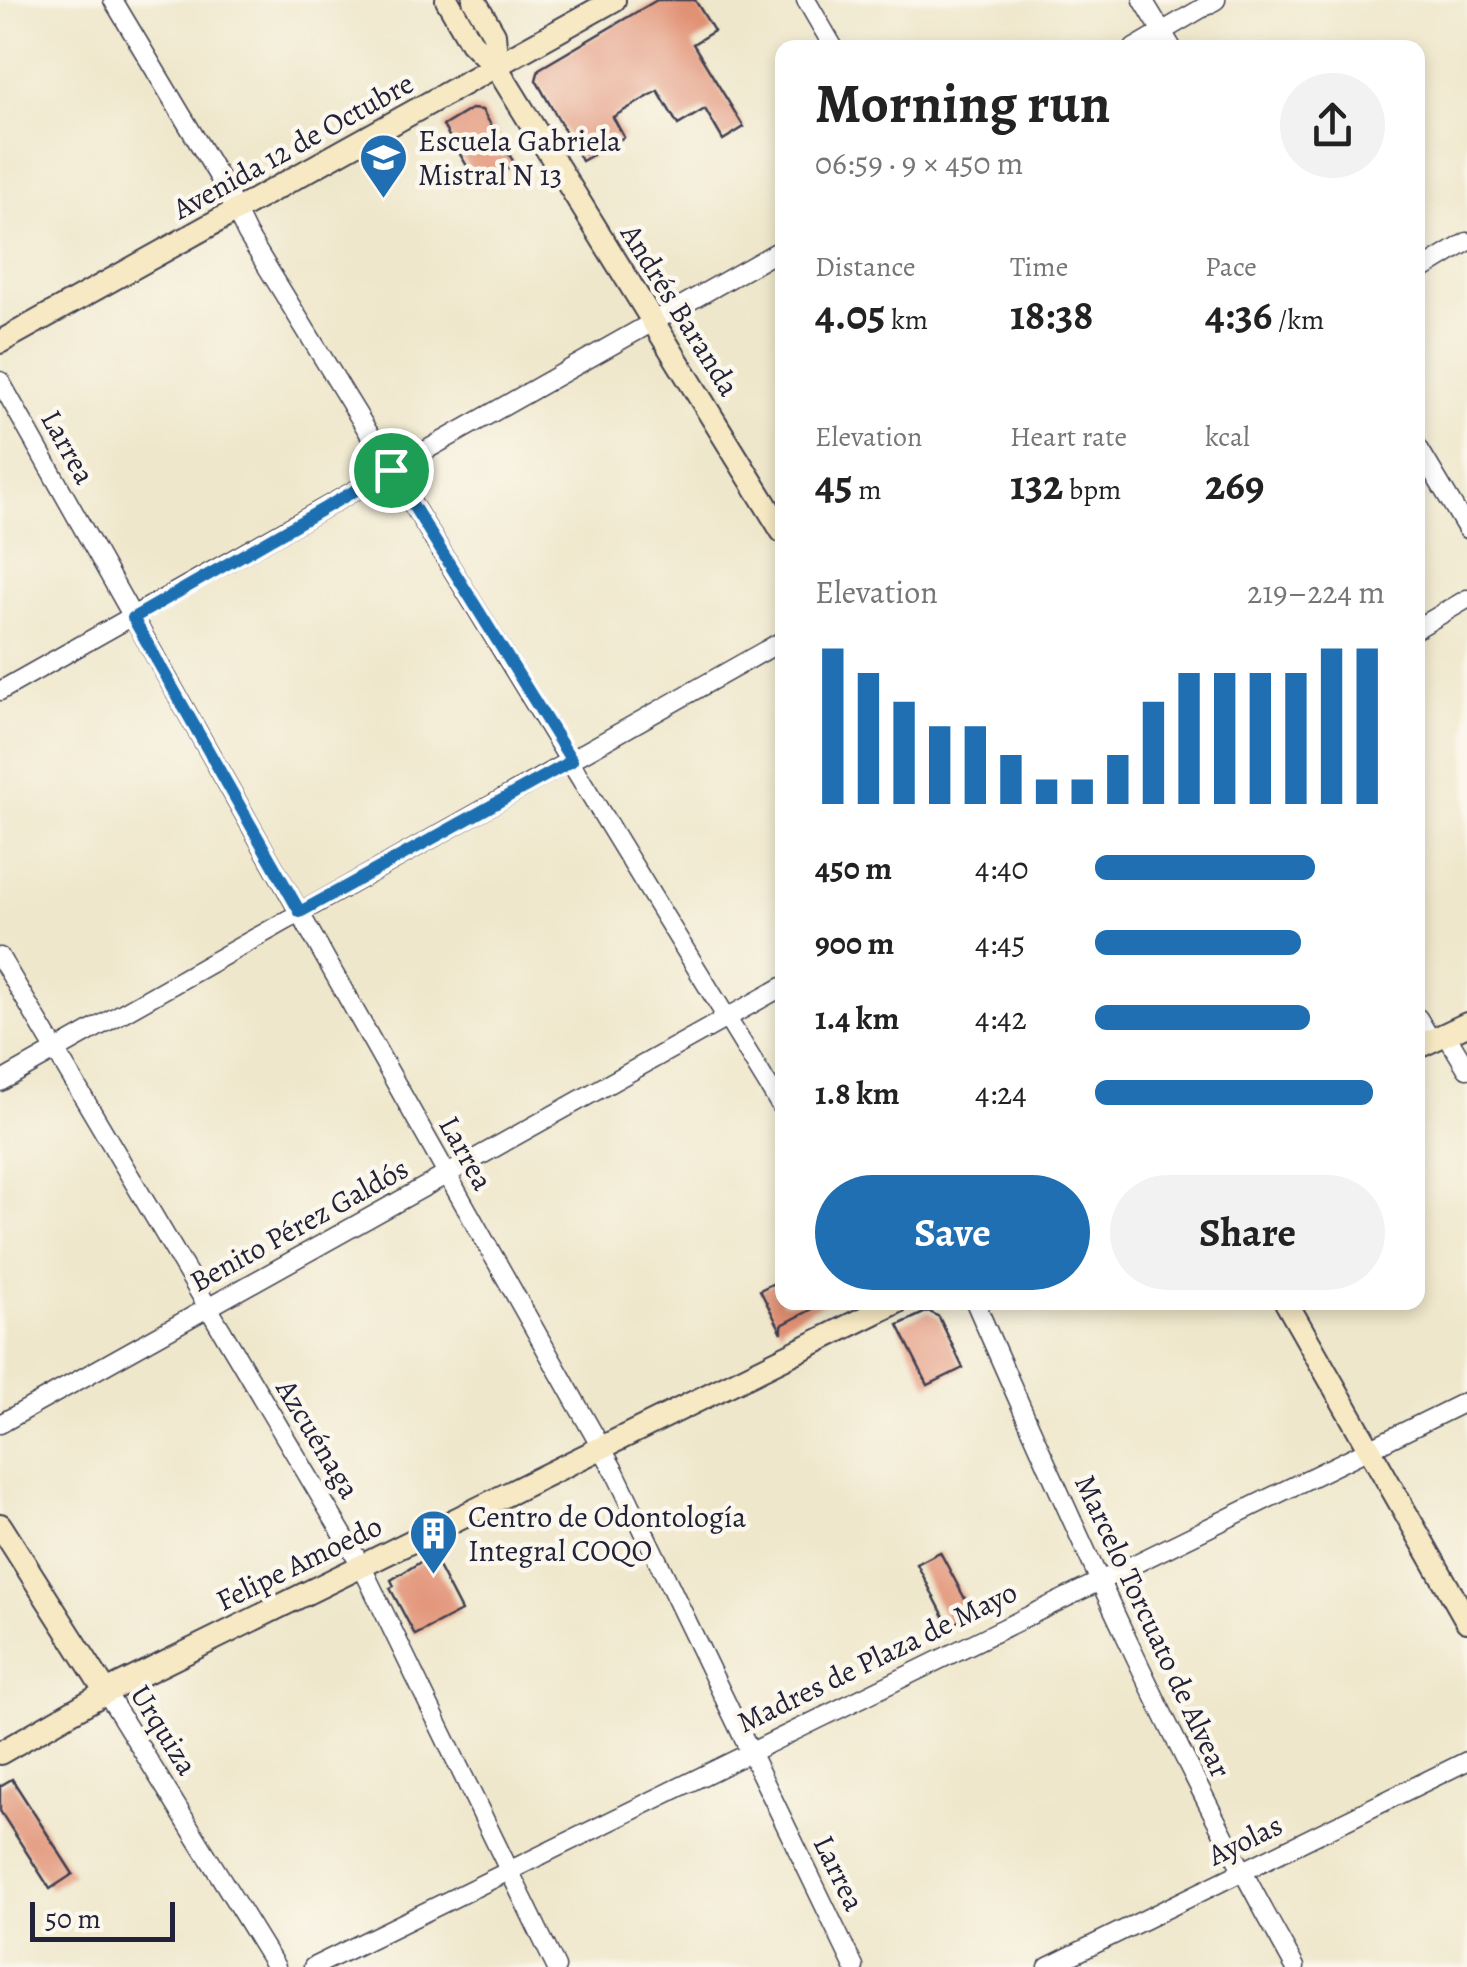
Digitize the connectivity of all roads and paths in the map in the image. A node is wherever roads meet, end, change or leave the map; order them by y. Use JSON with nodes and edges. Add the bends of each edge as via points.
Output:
{"nodes":[{"id":1,"x":113,"y":0,"type":"edge"},
{"id":2,"x":447,"y":0,"type":"edge"},
{"id":3,"x":474,"y":0,"type":"edge"},
{"id":4,"x":614,"y":0,"type":"edge"},
{"id":5,"x":806,"y":0,"type":"edge"},
{"id":6,"x":1144,"y":0,"type":"edge"},
{"id":7,"x":1216,"y":0,"type":"edge"},
{"id":8,"x":829,"y":40,"type":"edge"},
{"id":9,"x":1167,"y":40,"type":"edge"},
{"id":10,"x":497,"y":68,"type":"junction"},
{"id":11,"x":236,"y":211,"type":"junction"},
{"id":12,"x":1467,"y":242,"type":"edge"},
{"id":13,"x":775,"y":253,"type":"edge"},
{"id":14,"x":1425,"y":268,"type":"edge"},
{"id":15,"x":652,"y":324,"type":"junction"},
{"id":16,"x":0,"y":342,"type":"edge"},
{"id":17,"x":0,"y":381,"type":"edge"},
{"id":18,"x":1425,"y":459,"type":"edge"},
{"id":19,"x":391,"y":470,"type":"junction"},
{"id":20,"x":775,"y":520,"type":"edge"},
{"id":21,"x":1467,"y":529,"type":"edge"},
{"id":22,"x":1467,"y":598,"type":"edge"},
{"id":23,"x":133,"y":618,"type":"junction"},
{"id":24,"x":1425,"y":624,"type":"edge"},
{"id":25,"x":775,"y":645,"type":"edge"},
{"id":26,"x":0,"y":691,"type":"edge"},
{"id":27,"x":572,"y":761,"type":"junction"},
{"id":28,"x":300,"y":912,"type":"junction"},
{"id":29,"x":0,"y":957,"type":"edge"},
{"id":30,"x":775,"y":990,"type":"edge"},
{"id":31,"x":730,"y":1019,"type":"junction"},
{"id":32,"x":1440,"y":1036,"type":"edge"},
{"id":33,"x":54,"y":1051,"type":"junction"},
{"id":34,"x":1467,"y":1069,"type":"edge"},
{"id":35,"x":0,"y":1082,"type":"edge"},
{"id":36,"x":775,"y":1096,"type":"edge"},
{"id":37,"x":447,"y":1175,"type":"junction"},
{"id":38,"x":207,"y":1307,"type":"junction"},
{"id":39,"x":881,"y":1310,"type":"edge"},
{"id":40,"x":978,"y":1310,"type":"edge"},
{"id":41,"x":1291,"y":1310,"type":"edge"},
{"id":42,"x":1467,"y":1400,"type":"edge"},
{"id":43,"x":0,"y":1424,"type":"edge"},
{"id":44,"x":602,"y":1448,"type":"junction"},
{"id":45,"x":1370,"y":1449,"type":"junction"},
{"id":46,"x":0,"y":1524,"type":"edge"},
{"id":47,"x":361,"y":1566,"type":"junction"},
{"id":48,"x":1096,"y":1580,"type":"junction"},
{"id":49,"x":1467,"y":1621,"type":"edge"},
{"id":50,"x":106,"y":1692,"type":"junction"},
{"id":51,"x":750,"y":1750,"type":"junction"},
{"id":52,"x":0,"y":1753,"type":"edge"},
{"id":53,"x":1467,"y":1761,"type":"edge"},
{"id":54,"x":509,"y":1869,"type":"junction"},
{"id":55,"x":1241,"y":1872,"type":"junction"},
{"id":56,"x":276,"y":1967,"type":"edge"},
{"id":57,"x":312,"y":1967,"type":"edge"},
{"id":58,"x":556,"y":1967,"type":"edge"},
{"id":59,"x":854,"y":1967,"type":"edge"},
{"id":60,"x":1048,"y":1967,"type":"edge"},
{"id":61,"x":1295,"y":1967,"type":"edge"}],
"edges":[{"from":1,"to":11,"type":"street"},
{"from":2,"to":10,"type":"main road","name":"Andrés Baranda","via":[[471,42]]},
{"from":3,"to":10,"type":"main road","name":"Andrés Baranda","via":[[494,34]]},
{"from":4,"to":10,"type":"main road","name":"Avenida 12 de Octubre"},
{"from":5,"to":8,"type":"street"},
{"from":6,"to":9,"type":"street"},
{"from":7,"to":9,"type":"street"},
{"from":10,"to":11,"type":"main road","name":"Avenida 12 de Octubre"},
{"from":10,"to":15,"type":"main road","name":"Andrés Baranda"},
{"from":11,"to":16,"type":"main road","name":"Avenida 12 de Octubre"},
{"from":11,"to":19,"type":"street"},
{"from":12,"to":14,"type":"street"},
{"from":13,"to":15,"type":"street"},
{"from":15,"to":19,"type":"street"},
{"from":15,"to":20,"type":"main road","name":"Andrés Baranda"},
{"from":17,"to":23,"type":"street","name":"Larrea"},
{"from":18,"to":21,"type":"street"},
{"from":19,"to":23,"type":"street"},
{"from":19,"to":27,"type":"street"},
{"from":22,"to":24,"type":"street"},
{"from":23,"to":26,"type":"street"},
{"from":23,"to":28,"type":"street","name":"Larrea"},
{"from":25,"to":27,"type":"street"},
{"from":27,"to":28,"type":"street"},
{"from":27,"to":31,"type":"street"},
{"from":28,"to":33,"type":"street"},
{"from":28,"to":37,"type":"street","name":"Larrea"},
{"from":29,"to":33,"type":"street","name":"Azcuénaga"},
{"from":30,"to":31,"type":"street","name":"Benito Pérez Galdós"},
{"from":31,"to":36,"type":"street"},
{"from":31,"to":37,"type":"street","name":"Benito Pérez Galdós"},
{"from":32,"to":34,"type":"street"},
{"from":33,"to":35,"type":"street"},
{"from":33,"to":38,"type":"street","name":"Azcuénaga"},
{"from":37,"to":38,"type":"street","name":"Benito Pérez Galdós"},
{"from":37,"to":44,"type":"street","name":"Larrea"},
{"from":38,"to":43,"type":"street","name":"Benito Pérez Galdós"},
{"from":38,"to":47,"type":"street","name":"Azcuénaga"},
{"from":39,"to":44,"type":"main road","name":"Felipe Amoedo"},
{"from":40,"to":48,"type":"street","name":"Marcelo Torcuato de Alvear"},
{"from":41,"to":45,"type":"main road"},
{"from":42,"to":45,"type":"street","name":"Madres de Plaza de Mayo"},
{"from":44,"to":47,"type":"main road","name":"Felipe Amoedo"},
{"from":44,"to":51,"type":"street","name":"Larrea"},
{"from":45,"to":48,"type":"street","name":"Madres de Plaza de Mayo"},
{"from":45,"to":49,"type":"main road"},
{"from":46,"to":50,"type":"main road","name":"Urquiza"},
{"from":47,"to":50,"type":"main road","name":"Felipe Amoedo"},
{"from":47,"to":54,"type":"street","name":"Azcuénaga"},
{"from":48,"to":51,"type":"street","name":"Madres de Plaza de Mayo"},
{"from":48,"to":55,"type":"street","name":"Marcelo Torcuato de Alvear"},
{"from":50,"to":52,"type":"main road","name":"Felipe Amoedo"},
{"from":50,"to":56,"type":"street","name":"Urquiza"},
{"from":51,"to":54,"type":"street","name":"Madres de Plaza de Mayo"},
{"from":51,"to":59,"type":"street","name":"Larrea"},
{"from":53,"to":55,"type":"street","name":"Ayolas"},
{"from":54,"to":57,"type":"street","name":"Madres de Plaza de Mayo"},
{"from":54,"to":58,"type":"street","name":"Azcuénaga"},
{"from":55,"to":60,"type":"street","name":"Ayolas"},
{"from":55,"to":61,"type":"street","name":"Marcelo Torcuato de Alvear"}]}
